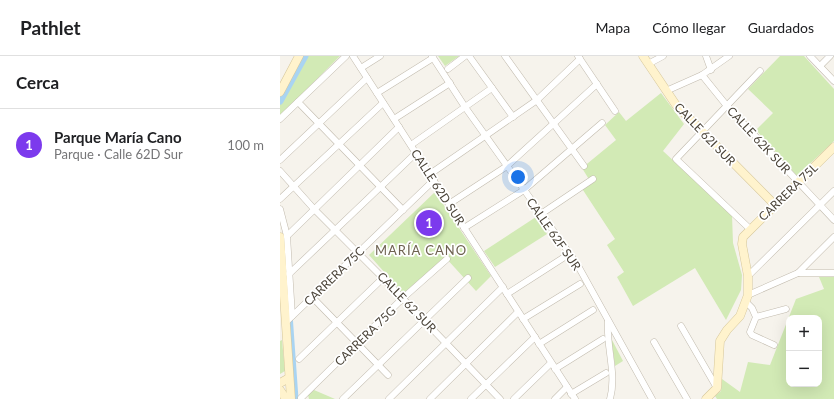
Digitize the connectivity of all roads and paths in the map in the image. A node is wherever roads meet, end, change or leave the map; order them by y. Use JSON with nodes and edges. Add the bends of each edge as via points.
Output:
{"nodes":[{"id":1,"x":299,"y":56,"type":"edge"},
{"id":2,"x":346,"y":56,"type":"edge"},
{"id":3,"x":353,"y":56,"type":"edge"},
{"id":4,"x":380,"y":56,"type":"edge"},
{"id":5,"x":465,"y":56,"type":"edge"},
{"id":6,"x":470,"y":56,"type":"edge"},
{"id":7,"x":505,"y":56,"type":"edge"},
{"id":8,"x":643,"y":56,"type":"edge"},
{"id":9,"x":662,"y":56,"type":"edge"},
{"id":10,"x":706,"y":56,"type":"edge"},
{"id":11,"x":729,"y":56,"type":"edge"},
{"id":12,"x":810,"y":56,"type":"edge"},
{"id":13,"x":830,"y":56,"type":"edge"},
{"id":14,"x":432,"y":57,"type":"edge"},
{"id":15,"x":579,"y":58,"type":"edge"},
{"id":16,"x":648,"y":64,"type":"junction"},
{"id":17,"x":820,"y":66,"type":"junction"},
{"id":18,"x":361,"y":68,"type":"junction"},
{"id":19,"x":448,"y":69,"type":"dead end"},
{"id":20,"x":711,"y":70,"type":"junction"},
{"id":21,"x":760,"y":71,"type":"dead end"},
{"id":22,"x":702,"y":75,"type":"junction"},
{"id":23,"x":367,"y":78,"type":"junction"},
{"id":24,"x":282,"y":80,"type":"edge"},
{"id":25,"x":834,"y":81,"type":"edge"},
{"id":26,"x":450,"y":83,"type":"junction"},
{"id":27,"x":597,"y":84,"type":"junction"},
{"id":28,"x":492,"y":88,"type":"junction"},
{"id":29,"x":666,"y":91,"type":"junction"},
{"id":30,"x":280,"y":92,"type":"edge"},
{"id":31,"x":377,"y":93,"type":"junction"},
{"id":32,"x":537,"y":100,"type":"junction"},
{"id":33,"x":298,"y":102,"type":"junction"},
{"id":34,"x":383,"y":103,"type":"junction"},
{"id":35,"x":727,"y":106,"type":"junction"},
{"id":36,"x":465,"y":107,"type":"junction"},
{"id":37,"x":615,"y":111,"type":"dead end"},
{"id":38,"x":513,"y":117,"type":"junction"},
{"id":39,"x":280,"y":119,"type":"edge"},
{"id":40,"x":394,"y":119,"type":"junction"},
{"id":41,"x":319,"y":123,"type":"junction"},
{"id":42,"x":602,"y":123,"type":"dead end"},
{"id":43,"x":554,"y":124,"type":"junction"},
{"id":44,"x":399,"y":128,"type":"junction"},
{"id":45,"x":702,"y":132,"type":"junction"},
{"id":46,"x":486,"y":136,"type":"junction"},
{"id":47,"x":339,"y":144,"type":"junction"},
{"id":48,"x":411,"y":145,"type":"junction"},
{"id":49,"x":834,"y":147,"type":"edge"},
{"id":50,"x":572,"y":150,"type":"junction"},
{"id":51,"x":416,"y":153,"type":"junction"},
{"id":52,"x":280,"y":160,"type":"edge"},
{"id":53,"x":360,"y":165,"type":"junction"},
{"id":54,"x":507,"y":166,"type":"junction"},
{"id":55,"x":584,"y":166,"type":"dead end"},
{"id":56,"x":280,"y":171,"type":"edge"},
{"id":57,"x":430,"y":174,"type":"junction"},
{"id":58,"x":593,"y":179,"type":"dead end"},
{"id":59,"x":434,"y":180,"type":"junction"},
{"id":60,"x":798,"y":182,"type":"junction"},
{"id":61,"x":293,"y":186,"type":"junction"},
{"id":62,"x":381,"y":186,"type":"junction"},
{"id":63,"x":524,"y":190,"type":"junction"},
{"id":64,"x":834,"y":191,"type":"edge"},
{"id":65,"x":280,"y":198,"type":"edge"},
{"id":66,"x":449,"y":204,"type":"junction"},
{"id":67,"x":775,"y":205,"type":"junction"},
{"id":68,"x":820,"y":205,"type":"junction"},
{"id":69,"x":280,"y":209,"type":"edge"},
{"id":70,"x":314,"y":209,"type":"junction"},
{"id":71,"x":403,"y":210,"type":"junction"},
{"id":72,"x":541,"y":214,"type":"junction"},
{"id":73,"x":834,"y":220,"type":"edge"},
{"id":74,"x":464,"y":228,"type":"junction"},
{"id":75,"x":750,"y":229,"type":"junction"},
{"id":76,"x":335,"y":230,"type":"junction"},
{"id":77,"x":283,"y":237,"type":"edge"},
{"id":78,"x":834,"y":237,"type":"edge"},
{"id":79,"x":358,"y":253,"type":"junction"},
{"id":80,"x":563,"y":258,"type":"dead end"},
{"id":81,"x":447,"y":259,"type":"dead end"},
{"id":82,"x":284,"y":272,"type":"edge"},
{"id":83,"x":798,"y":273,"type":"junction"},
{"id":84,"x":834,"y":273,"type":"edge"},
{"id":85,"x":748,"y":276,"type":"junction"},
{"id":86,"x":383,"y":278,"type":"junction"},
{"id":87,"x":468,"y":278,"type":"dead end"},
{"id":88,"x":580,"y":284,"type":"dead end"},
{"id":89,"x":503,"y":287,"type":"junction"},
{"id":90,"x":507,"y":294,"type":"junction"},
{"id":91,"x":312,"y":297,"type":"junction"},
{"id":92,"x":403,"y":298,"type":"junction"},
{"id":93,"x":747,"y":299,"type":"junction"},
{"id":94,"x":282,"y":305,"type":"edge"},
{"id":95,"x":786,"y":309,"type":"dead end"},
{"id":96,"x":593,"y":310,"type":"dead end"},
{"id":97,"x":518,"y":312,"type":"junction"},
{"id":98,"x":292,"y":316,"type":"junction"},
{"id":99,"x":756,"y":318,"type":"junction"},
{"id":100,"x":523,"y":319,"type":"junction"},
{"id":101,"x":424,"y":320,"type":"junction"},
{"id":102,"x":608,"y":321,"type":"junction"},
{"id":103,"x":286,"y":322,"type":"junction"},
{"id":104,"x":337,"y":323,"type":"junction"},
{"id":105,"x":681,"y":326,"type":"dead end"},
{"id":106,"x":535,"y":337,"type":"junction"},
{"id":107,"x":603,"y":339,"type":"dead end"},
{"id":108,"x":446,"y":342,"type":"junction"},
{"id":109,"x":654,"y":342,"type":"dead end"},
{"id":110,"x":357,"y":344,"type":"junction"},
{"id":111,"x":539,"y":344,"type":"junction"},
{"id":112,"x":774,"y":345,"type":"dead end"},
{"id":113,"x":299,"y":360,"type":"dead end"},
{"id":114,"x":466,"y":363,"type":"junction"},
{"id":115,"x":551,"y":363,"type":"junction"},
{"id":116,"x":378,"y":365,"type":"junction"},
{"id":117,"x":555,"y":369,"type":"junction"},
{"id":118,"x":606,"y":372,"type":"dead end"},
{"id":119,"x":388,"y":375,"type":"dead end"},
{"id":120,"x":289,"y":378,"type":"junction"},
{"id":121,"x":280,"y":383,"type":"edge"},
{"id":122,"x":486,"y":384,"type":"junction"},
{"id":123,"x":567,"y":387,"type":"junction"},
{"id":124,"x":717,"y":388,"type":"junction"},
{"id":125,"x":280,"y":390,"type":"edge"},
{"id":126,"x":573,"y":396,"type":"edge"},
{"id":127,"x":301,"y":398,"type":"dead end"},
{"id":128,"x":611,"y":398,"type":"edge"},
{"id":129,"x":710,"y":398,"type":"edge"},
{"id":130,"x":286,"y":399,"type":"edge"},
{"id":131,"x":291,"y":399,"type":"edge"},
{"id":132,"x":343,"y":399,"type":"edge"},
{"id":133,"x":390,"y":399,"type":"edge"},
{"id":134,"x":430,"y":399,"type":"edge"},
{"id":135,"x":471,"y":399,"type":"edge"},
{"id":136,"x":500,"y":399,"type":"edge"},
{"id":137,"x":514,"y":399,"type":"edge"},
{"id":138,"x":555,"y":399,"type":"edge"},
{"id":139,"x":652,"y":399,"type":"edge"},
{"id":140,"x":687,"y":399,"type":"edge"}],
"edges":[{"from":1,"to":24,"type":"street"},
{"from":2,"to":33,"type":"street"},
{"from":3,"to":18,"type":"street","name":"CALLE 62D SUR"},
{"from":4,"to":18,"type":"street"},
{"from":5,"to":19,"type":"street"},
{"from":6,"to":28,"type":"street"},
{"from":7,"to":32,"type":"street"},
{"from":8,"to":16,"type":"street","name":"CALLE 62I SUR"},
{"from":9,"to":16,"type":"street"},
{"from":10,"to":20,"type":"street"},
{"from":11,"to":20,"type":"street"},
{"from":12,"to":17,"type":"street"},
{"from":13,"to":17,"type":"street"},
{"from":14,"to":26,"type":"street","name":"CALLE 62F SUR"},
{"from":14,"to":31,"type":"street"},
{"from":15,"to":27,"type":"street"},
{"from":15,"to":32,"type":"street"},
{"from":16,"to":29,"type":"street","name":"CALLE 62I SUR"},
{"from":17,"to":25,"type":"street"},
{"from":18,"to":23,"type":"street","name":"CALLE 62D SUR"},
{"from":20,"to":22,"type":"street"},
{"from":21,"to":35,"type":"street"},
{"from":22,"to":29,"type":"street"},
{"from":22,"to":35,"type":"street","name":"CALLE 62K SUR"},
{"from":23,"to":31,"type":"street","name":"CALLE 62D SUR"},
{"from":23,"to":41,"type":"street"},
{"from":24,"to":30,"type":"street"},
{"from":26,"to":36,"type":"street","name":"CALLE 62F SUR"},
{"from":26,"to":40,"type":"street"},
{"from":27,"to":37,"type":"street"},
{"from":27,"to":43,"type":"street"},
{"from":28,"to":36,"type":"street"},
{"from":28,"to":38,"type":"street"},
{"from":29,"to":45,"type":"street","name":"CALLE 62I SUR"},
{"from":31,"to":34,"type":"street","name":"CALLE 62D SUR"},
{"from":32,"to":38,"type":"street"},
{"from":32,"to":43,"type":"street"},
{"from":33,"to":39,"type":"street"},
{"from":33,"to":41,"type":"street"},
{"from":34,"to":40,"type":"street","name":"CALLE 62D SUR"},
{"from":34,"to":47,"type":"street"},
{"from":35,"to":45,"type":"street"},
{"from":35,"to":60,"type":"street","name":"CALLE 62K SUR"},
{"from":36,"to":46,"type":"street","name":"CALLE 62F SUR"},
{"from":36,"to":48,"type":"street"},
{"from":38,"to":46,"type":"street"},
{"from":40,"to":44,"type":"street","name":"CALLE 62D SUR"},
{"from":41,"to":47,"type":"street"},
{"from":41,"to":52,"type":"street"},
{"from":42,"to":50,"type":"street"},
{"from":43,"to":50,"type":"street"},
{"from":43,"to":54,"type":"street"},
{"from":44,"to":48,"type":"street","name":"CALLE 62D SUR"},
{"from":44,"to":53,"type":"street"},
{"from":45,"to":67,"type":"street","name":"CALLE 62I SUR"},
{"from":45,"to":75,"type":"street","via":[[676,159]]},
{"from":46,"to":54,"type":"street","name":"CALLE 62F SUR"},
{"from":46,"to":57,"type":"street"},
{"from":47,"to":53,"type":"street"},
{"from":47,"to":61,"type":"street"},
{"from":48,"to":51,"type":"street","name":"CALLE 62D SUR"},
{"from":49,"to":60,"type":"street","name":"CARRERA 75L"},
{"from":50,"to":55,"type":"street"},
{"from":50,"to":63,"type":"street"},
{"from":51,"to":57,"type":"street","name":"CALLE 62D SUR"},
{"from":51,"to":62,"type":"street"},
{"from":53,"to":62,"type":"street"},
{"from":53,"to":70,"type":"street"},
{"from":54,"to":63,"type":"street","name":"CALLE 62F SUR"},
{"from":54,"to":66,"type":"street"},
{"from":56,"to":61,"type":"street","name":"CALLE 62 SUR"},
{"from":57,"to":59,"type":"street","name":"CALLE 62D SUR"},
{"from":58,"to":72,"type":"street"},
{"from":59,"to":66,"type":"street","name":"CALLE 62D SUR"},
{"from":59,"to":71,"type":"street","name":"CARRERA 75C"},
{"from":60,"to":67,"type":"street","name":"CARRERA 75L"},
{"from":60,"to":68,"type":"street","name":"CALLE 62K SUR"},
{"from":61,"to":65,"type":"street"},
{"from":61,"to":70,"type":"street","name":"CALLE 62 SUR"},
{"from":62,"to":71,"type":"street"},
{"from":62,"to":76,"type":"street"},
{"from":63,"to":72,"type":"street","name":"CALLE 62F SUR"},
{"from":63,"to":74,"type":"street"},
{"from":64,"to":68,"type":"street"},
{"from":66,"to":74,"type":"street","name":"CALLE 62D SUR"},
{"from":67,"to":75,"type":"street","name":"CARRERA 75L"},
{"from":68,"to":73,"type":"street","name":"CALLE 62K SUR"},
{"from":68,"to":85,"type":"street"},
{"from":69,"to":77,"type":"street"},
{"from":70,"to":76,"type":"street","name":"CALLE 62 SUR"},
{"from":70,"to":77,"type":"street"},
{"from":71,"to":79,"type":"street","name":"CARRERA 75C"},
{"from":72,"to":102,"type":"street","name":"CALLE 62F SUR","via":[[576,264]]},
{"from":74,"to":89,"type":"street","name":"CALLE 62D SUR"},
{"from":75,"to":85,"type":"street","name":"CARRERA 75L","via":[[743,237],[742,244]]},
{"from":76,"to":79,"type":"street","name":"CALLE 62 SUR"},
{"from":76,"to":82,"type":"street"},
{"from":77,"to":82,"type":"street"},
{"from":78,"to":83,"type":"street"},
{"from":79,"to":86,"type":"street","name":"CALLE 62 SUR"},
{"from":79,"to":91,"type":"street","name":"CARRERA 75C"},
{"from":80,"to":90,"type":"street"},
{"from":81,"to":92,"type":"street","name":"CARRERA 75G"},
{"from":82,"to":94,"type":"street"},
{"from":82,"to":98,"type":"street"},
{"from":83,"to":84,"type":"street"},
{"from":83,"to":93,"type":"street"},
{"from":85,"to":93,"type":"street"},
{"from":86,"to":92,"type":"street","name":"CALLE 62 SUR"},
{"from":86,"to":104,"type":"street"},
{"from":87,"to":101,"type":"street"},
{"from":88,"to":100,"type":"street"},
{"from":89,"to":90,"type":"street","name":"CALLE 62D SUR"},
{"from":89,"to":108,"type":"street"},
{"from":90,"to":97,"type":"street","name":"CALLE 62D SUR"},
{"from":91,"to":98,"type":"street","name":"CARRERA 75C"},
{"from":91,"to":104,"type":"street"},
{"from":92,"to":101,"type":"street","name":"CALLE 62 SUR"},
{"from":92,"to":110,"type":"street","name":"CARRERA 75G"},
{"from":93,"to":99,"type":"street"},
{"from":93,"to":124,"type":"street","via":[[740,316],[720,341]]},
{"from":94,"to":103,"type":"street"},
{"from":95,"to":99,"type":"street"},
{"from":96,"to":111,"type":"street"},
{"from":97,"to":100,"type":"street","name":"CALLE 62D SUR"},
{"from":97,"to":114,"type":"street"},
{"from":98,"to":103,"type":"street","name":"CARRERA 75C"},
{"from":99,"to":112,"type":"street","via":[[750,332]]},
{"from":100,"to":106,"type":"street","name":"CALLE 62D SUR"},
{"from":101,"to":108,"type":"street","name":"CALLE 62 SUR"},
{"from":101,"to":116,"type":"street"},
{"from":102,"to":128,"type":"street","via":[[607,337],[613,368]]},
{"from":102,"to":139,"type":"street","name":"CALLE 62F SUR"},
{"from":103,"to":120,"type":"street"},
{"from":104,"to":110,"type":"street"},
{"from":104,"to":113,"type":"street"},
{"from":105,"to":124,"type":"street"},
{"from":106,"to":111,"type":"street","name":"CALLE 62D SUR"},
{"from":106,"to":122,"type":"street"},
{"from":107,"to":117,"type":"street"},
{"from":108,"to":114,"type":"street","name":"CALLE 62 SUR"},
{"from":108,"to":133,"type":"street"},
{"from":109,"to":140,"type":"street"},
{"from":110,"to":116,"type":"street"},
{"from":110,"to":127,"type":"street","name":"CARRERA 75G"},
{"from":111,"to":115,"type":"street","name":"CALLE 62D SUR"},
{"from":114,"to":122,"type":"street","name":"CALLE 62 SUR"},
{"from":114,"to":134,"type":"street"},
{"from":115,"to":117,"type":"street","name":"CALLE 62D SUR"},
{"from":115,"to":137,"type":"street"},
{"from":116,"to":119,"type":"street"},
{"from":116,"to":132,"type":"street"},
{"from":117,"to":123,"type":"street","name":"CALLE 62D SUR"},
{"from":118,"to":126,"type":"street"},
{"from":120,"to":121,"type":"street"},
{"from":120,"to":131,"type":"street"},
{"from":122,"to":135,"type":"street"},
{"from":122,"to":136,"type":"street","name":"CALLE 62 SUR"},
{"from":123,"to":126,"type":"street","name":"CALLE 62D SUR"},
{"from":123,"to":138,"type":"street"},
{"from":124,"to":129,"type":"street"},
{"from":125,"to":130,"type":"street"}]}
